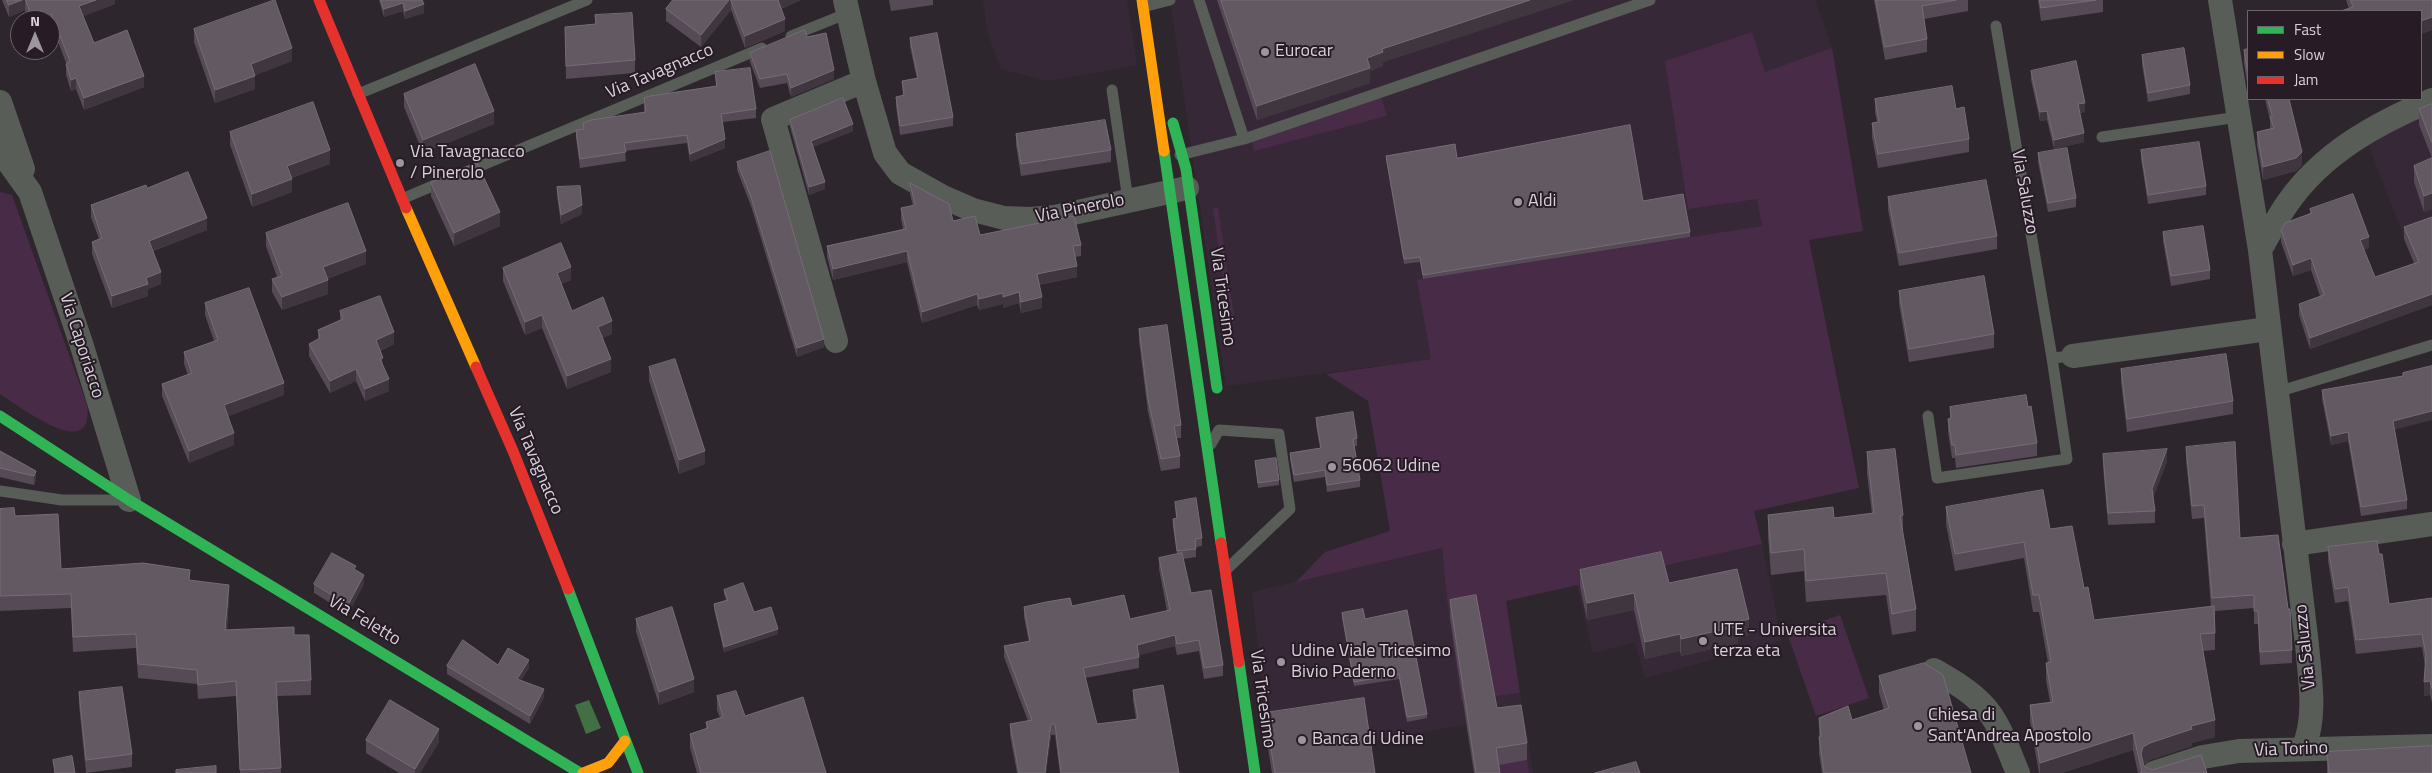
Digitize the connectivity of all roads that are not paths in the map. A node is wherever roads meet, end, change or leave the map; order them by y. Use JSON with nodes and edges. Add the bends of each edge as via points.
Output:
{"nodes":[{"id":1,"x":319,"y":0,"type":"edge"},
{"id":2,"x":587,"y":0,"type":"edge"},
{"id":3,"x":1170,"y":0,"type":"edge"},
{"id":4,"x":1199,"y":0,"type":"edge"},
{"id":5,"x":1650,"y":0,"type":"edge"},
{"id":6,"x":2220,"y":0,"type":"edge"},
{"id":7,"x":1143,"y":4,"type":"edge"},
{"id":8,"x":846,"y":6,"type":"edge"},
{"id":9,"x":1996,"y":26,"type":"dead end"},
{"id":10,"x":1147,"y":35,"type":"junction"},
{"id":11,"x":864,"y":81,"type":"junction"},
{"id":12,"x":1112,"y":90,"type":"dead end"},
{"id":13,"x":358,"y":94,"type":"junction"},
{"id":14,"x":2432,"y":100,"type":"edge"},
{"id":15,"x":0,"y":102,"type":"edge"},
{"id":16,"x":2238,"y":117,"type":"junction"},
{"id":17,"x":2102,"y":137,"type":"dead end"},
{"id":18,"x":1244,"y":138,"type":"junction"},
{"id":19,"x":0,"y":150,"type":"edge"},
{"id":20,"x":1182,"y":155,"type":"junction"},
{"id":21,"x":1164,"y":159,"type":"junction"},
{"id":22,"x":1179,"y":190,"type":"junction"},
{"id":23,"x":30,"y":192,"type":"junction"},
{"id":24,"x":402,"y":199,"type":"junction"},
{"id":25,"x":1128,"y":200,"type":"junction"},
{"id":26,"x":2260,"y":250,"type":"junction"},
{"id":27,"x":2268,"y":329,"type":"junction"},
{"id":28,"x":836,"y":341,"type":"dead end"},
{"id":29,"x":2432,"y":345,"type":"edge"},
{"id":30,"x":2062,"y":357,"type":"junction"},
{"id":31,"x":2276,"y":392,"type":"junction"},
{"id":32,"x":1218,"y":404,"type":"dead end"},
{"id":33,"x":0,"y":416,"type":"edge"},
{"id":34,"x":1928,"y":416,"type":"dead end"},
{"id":35,"x":1218,"y":426,"type":"junction"},
{"id":36,"x":1207,"y":451,"type":"junction"},
{"id":37,"x":0,"y":491,"type":"edge"},
{"id":38,"x":129,"y":500,"type":"junction"},
{"id":39,"x":2432,"y":524,"type":"edge"},
{"id":40,"x":2294,"y":544,"type":"junction"},
{"id":41,"x":1226,"y":571,"type":"junction"},
{"id":42,"x":1934,"y":670,"type":"edge"},
{"id":43,"x":625,"y":741,"type":"junction"},
{"id":44,"x":2432,"y":746,"type":"edge"},
{"id":45,"x":2303,"y":749,"type":"junction"},
{"id":46,"x":581,"y":773,"type":"edge"},
{"id":47,"x":638,"y":773,"type":"edge"},
{"id":48,"x":1255,"y":773,"type":"edge"},
{"id":49,"x":2018,"y":773,"type":"edge"},
{"id":50,"x":2154,"y":773,"type":"edge"}],
"edges":[{"from":1,"to":13,"type":"street","name":"Via Tavagnacco"},
{"from":2,"to":13,"type":"lane"},
{"from":3,"to":7,"type":"lane"},
{"from":4,"to":18,"type":"lane"},
{"from":5,"to":18,"type":"lane"},
{"from":6,"to":16,"type":"street","name":"Via Saluzzo"},
{"from":7,"to":10,"type":"street","name":"Via Tricesimo"},
{"from":8,"to":11,"type":"street","name":"Via Pinerolo"},
{"from":8,"to":24,"type":"lane","name":"Via Tavagnacco","via":[[779,41]]},
{"from":9,"to":30,"type":"lane","name":"Via Saluzzo"},
{"from":10,"to":20,"type":"street","name":"Via Tricesimo"},
{"from":10,"to":21,"type":"street","name":"Via Tricesimo"},
{"from":11,"to":25,"type":"street","name":"Via Pinerolo","via":[[885,154],[900,173],[943,197],[973,210],[1004,218],[1030,219],[1055,217]]},
{"from":11,"to":28,"type":"street","via":[[773,119]]},
{"from":12,"to":25,"type":"lane"},
{"from":13,"to":24,"type":"street","name":"Via Tavagnacco"},
{"from":14,"to":26,"type":"street","via":[[2393,116],[2342,147],[2287,203]]},
{"from":15,"to":23,"type":"street","name":"Via Caporiacco"},
{"from":16,"to":17,"type":"lane"},
{"from":16,"to":26,"type":"street","name":"Via Saluzzo"},
{"from":18,"to":20,"type":"lane"},
{"from":19,"to":23,"type":"street","name":"Via Caporiacco"},
{"from":20,"to":21,"type":"lane"},
{"from":20,"to":22,"type":"street","name":"Via Tricesimo"},
{"from":21,"to":22,"type":"street","name":"Via Tricesimo"},
{"from":22,"to":25,"type":"street","name":"Via Pinerolo"},
{"from":22,"to":32,"type":"street","name":"Via Tricesimo"},
{"from":22,"to":36,"type":"street","name":"Via Tricesimo"},
{"from":23,"to":38,"type":"street","name":"Via Caporiacco"},
{"from":24,"to":43,"type":"street","name":"Via Tavagnacco","via":[[513,451]]},
{"from":26,"to":27,"type":"street","name":"Via Saluzzo"},
{"from":27,"to":30,"type":"street"},
{"from":27,"to":31,"type":"street","name":"Via Saluzzo"},
{"from":29,"to":31,"type":"lane"},
{"from":30,"to":34,"type":"lane","name":"Via Saluzzo","via":[[2067,459],[1937,478]]},
{"from":31,"to":40,"type":"street","name":"Via Saluzzo"},
{"from":33,"to":38,"type":"street","name":"Via Feletto"},
{"from":35,"to":36,"type":"lane"},
{"from":35,"to":41,"type":"street","name":"Via Tricesimo"},
{"from":35,"to":41,"type":"lane","via":[[1279,434],[1290,509]]},
{"from":36,"to":41,"type":"street","name":"Via Tricesimo"},
{"from":37,"to":38,"type":"lane","via":[[62,500]]},
{"from":38,"to":46,"type":"street","name":"Via Feletto"},
{"from":39,"to":40,"type":"street"},
{"from":40,"to":45,"type":"street","name":"Via Saluzzo","via":[[2312,698],[2311,732]]},
{"from":41,"to":48,"type":"street","name":"Via Tricesimo"},
{"from":42,"to":49,"type":"street","via":[[1982,704],[1997,725]]},
{"from":43,"to":46,"type":"street","via":[[618,756],[608,765]]},
{"from":43,"to":47,"type":"street","name":"Via Tavagnacco"},
{"from":44,"to":45,"type":"street","name":"Via Torino"},
{"from":45,"to":50,"type":"street","name":"Via Torino","via":[[2219,754]]}]}
